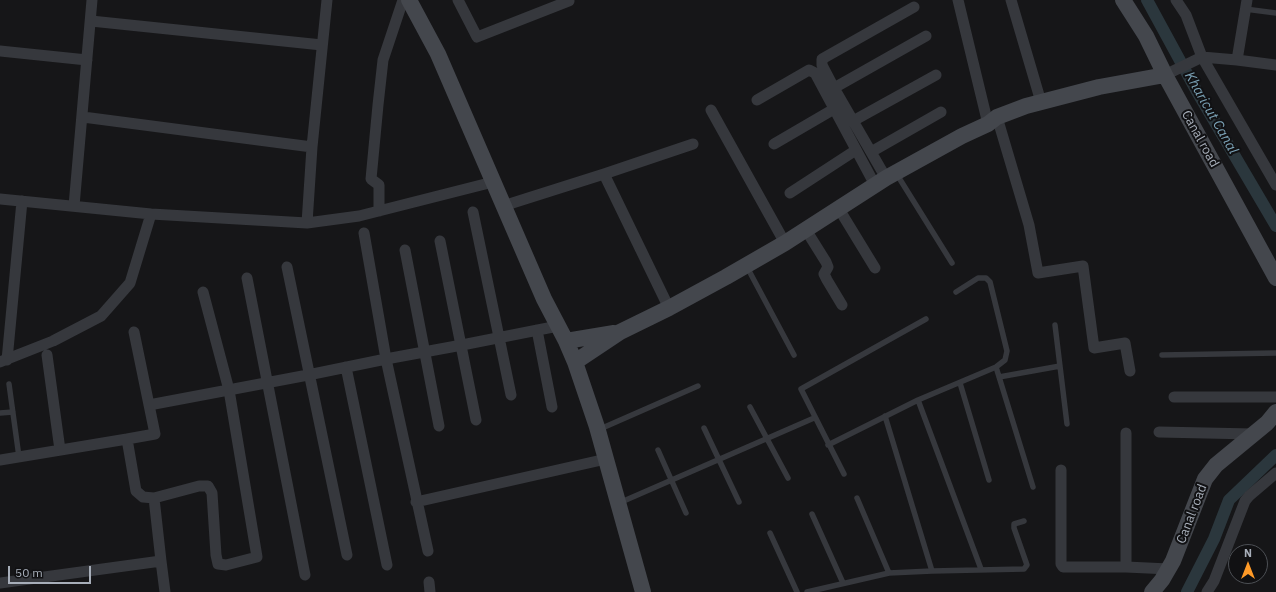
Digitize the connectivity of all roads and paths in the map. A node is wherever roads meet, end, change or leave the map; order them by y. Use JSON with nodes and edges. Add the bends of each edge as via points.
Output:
{"nodes":[{"id":1,"x":92,"y":0,"type":"edge"},
{"id":2,"x":327,"y":0,"type":"edge"},
{"id":3,"x":402,"y":0,"type":"edge"},
{"id":4,"x":409,"y":0,"type":"edge"},
{"id":5,"x":458,"y":0,"type":"edge"},
{"id":6,"x":570,"y":0,"type":"edge"},
{"id":7,"x":958,"y":0,"type":"edge"},
{"id":8,"x":1011,"y":0,"type":"edge"},
{"id":9,"x":1123,"y":0,"type":"edge"},
{"id":10,"x":1176,"y":0,"type":"edge"},
{"id":11,"x":1246,"y":5,"type":"edge"},
{"id":12,"x":914,"y":7,"type":"dead end"},
{"id":13,"x":1276,"y":13,"type":"edge"},
{"id":14,"x":91,"y":20,"type":"junction"},
{"id":15,"x":926,"y":36,"type":"dead end"},
{"id":16,"x":322,"y":45,"type":"junction"},
{"id":17,"x":0,"y":51,"type":"edge"},
{"id":18,"x":1201,"y":53,"type":"junction"},
{"id":19,"x":87,"y":60,"type":"junction"},
{"id":20,"x":1237,"y":60,"type":"junction"},
{"id":21,"x":1276,"y":65,"type":"edge"},
{"id":22,"x":1169,"y":72,"type":"junction"},
{"id":23,"x":936,"y":75,"type":"dead end"},
{"id":24,"x":834,"y":88,"type":"junction"},
{"id":25,"x":757,"y":100,"type":"dead end"},
{"id":26,"x":1041,"y":102,"type":"junction"},
{"id":27,"x":834,"y":108,"type":"junction"},
{"id":28,"x":711,"y":110,"type":"dead end"},
{"id":29,"x":941,"y":112,"type":"dead end"},
{"id":30,"x":83,"y":117,"type":"junction"},
{"id":31,"x":992,"y":120,"type":"junction"},
{"id":32,"x":853,"y":121,"type":"junction"},
{"id":33,"x":693,"y":144,"type":"dead end"},
{"id":34,"x":774,"y":144,"type":"dead end"},
{"id":35,"x":312,"y":147,"type":"junction"},
{"id":36,"x":856,"y":150,"type":"junction"},
{"id":37,"x":871,"y":152,"type":"junction"},
{"id":38,"x":604,"y":174,"type":"junction"},
{"id":39,"x":886,"y":179,"type":"junction"},
{"id":40,"x":493,"y":182,"type":"junction"},
{"id":41,"x":1276,"y":185,"type":"edge"},
{"id":42,"x":790,"y":193,"type":"dead end"},
{"id":43,"x":0,"y":199,"type":"edge"},
{"id":44,"x":22,"y":201,"type":"junction"},
{"id":45,"x":74,"y":206,"type":"junction"},
{"id":46,"x":503,"y":206,"type":"junction"},
{"id":47,"x":839,"y":209,"type":"junction"},
{"id":48,"x":379,"y":211,"type":"junction"},
{"id":49,"x":473,"y":212,"type":"dead end"},
{"id":50,"x":151,"y":214,"type":"junction"},
{"id":51,"x":307,"y":223,"type":"junction"},
{"id":52,"x":806,"y":230,"type":"junction"},
{"id":53,"x":364,"y":232,"type":"dead end"},
{"id":54,"x":440,"y":241,"type":"dead end"},
{"id":55,"x":785,"y":243,"type":"junction"},
{"id":56,"x":405,"y":250,"type":"dead end"},
{"id":57,"x":952,"y":263,"type":"dead end"},
{"id":58,"x":746,"y":265,"type":"junction"},
{"id":59,"x":287,"y":267,"type":"dead end"},
{"id":60,"x":875,"y":268,"type":"dead end"},
{"id":61,"x":247,"y":278,"type":"dead end"},
{"id":62,"x":1276,"y":278,"type":"edge"},
{"id":63,"x":204,"y":292,"type":"dead end"},
{"id":64,"x":956,"y":292,"type":"dead end"},
{"id":65,"x":842,"y":305,"type":"dead end"},
{"id":66,"x":669,"y":308,"type":"junction"},
{"id":67,"x":926,"y":319,"type":"dead end"},
{"id":68,"x":1055,"y":325,"type":"dead end"},
{"id":69,"x":558,"y":326,"type":"junction"},
{"id":70,"x":537,"y":330,"type":"junction"},
{"id":71,"x":134,"y":332,"type":"dead end"},
{"id":72,"x":620,"y":332,"type":"junction"},
{"id":73,"x":500,"y":338,"type":"junction"},
{"id":74,"x":566,"y":341,"type":"junction"},
{"id":75,"x":462,"y":346,"type":"junction"},
{"id":76,"x":424,"y":352,"type":"junction"},
{"id":77,"x":1276,"y":353,"type":"edge"},
{"id":78,"x":47,"y":355,"type":"dead end"},
{"id":79,"x":794,"y":355,"type":"dead end"},
{"id":80,"x":1162,"y":355,"type":"dead end"},
{"id":81,"x":386,"y":358,"type":"junction"},
{"id":82,"x":3,"y":361,"type":"edge"},
{"id":83,"x":575,"y":362,"type":"junction"},
{"id":84,"x":1060,"y":366,"type":"junction"},
{"id":85,"x":346,"y":367,"type":"junction"},
{"id":86,"x":996,"y":367,"type":"junction"},
{"id":87,"x":1130,"y":371,"type":"dead end"},
{"id":88,"x":308,"y":375,"type":"junction"},
{"id":89,"x":999,"y":376,"type":"junction"},
{"id":90,"x":267,"y":383,"type":"junction"},
{"id":91,"x":960,"y":383,"type":"junction"},
{"id":92,"x":9,"y":384,"type":"dead end"},
{"id":93,"x":698,"y":386,"type":"dead end"},
{"id":94,"x":230,"y":390,"type":"junction"},
{"id":95,"x":511,"y":395,"type":"dead end"},
{"id":96,"x":1174,"y":397,"type":"dead end"},
{"id":97,"x":1276,"y":397,"type":"edge"},
{"id":98,"x":918,"y":400,"type":"junction"},
{"id":99,"x":149,"y":405,"type":"junction"},
{"id":100,"x":552,"y":407,"type":"dead end"},
{"id":101,"x":750,"y":407,"type":"dead end"},
{"id":102,"x":13,"y":412,"type":"junction"},
{"id":103,"x":1276,"y":412,"type":"edge"},
{"id":104,"x":0,"y":413,"type":"edge"},
{"id":105,"x":884,"y":416,"type":"junction"},
{"id":106,"x":814,"y":418,"type":"junction"},
{"id":107,"x":476,"y":420,"type":"dead end"},
{"id":108,"x":1067,"y":424,"type":"dead end"},
{"id":109,"x":439,"y":426,"type":"dead end"},
{"id":110,"x":704,"y":428,"type":"dead end"},
{"id":111,"x":598,"y":430,"type":"junction"},
{"id":112,"x":1159,"y":432,"type":"dead end"},
{"id":113,"x":1126,"y":433,"type":"dead end"},
{"id":114,"x":1253,"y":434,"type":"junction"},
{"id":115,"x":128,"y":439,"type":"junction"},
{"id":116,"x":767,"y":439,"type":"junction"},
{"id":117,"x":828,"y":445,"type":"junction"},
{"id":118,"x":60,"y":450,"type":"junction"},
{"id":119,"x":658,"y":450,"type":"dead end"},
{"id":120,"x":19,"y":457,"type":"junction"},
{"id":121,"x":606,"y":459,"type":"junction"},
{"id":122,"x":0,"y":460,"type":"edge"},
{"id":123,"x":719,"y":460,"type":"junction"},
{"id":124,"x":1061,"y":470,"type":"dead end"},
{"id":125,"x":844,"y":474,"type":"dead end"},
{"id":126,"x":1276,"y":474,"type":"edge"},
{"id":127,"x":788,"y":478,"type":"dead end"},
{"id":128,"x":672,"y":480,"type":"junction"},
{"id":129,"x":989,"y":480,"type":"dead end"},
{"id":130,"x":1033,"y":487,"type":"dead end"},
{"id":131,"x":154,"y":498,"type":"junction"},
{"id":132,"x":857,"y":498,"type":"dead end"},
{"id":133,"x":416,"y":502,"type":"junction"},
{"id":134,"x":739,"y":502,"type":"dead end"},
{"id":135,"x":619,"y":503,"type":"junction"},
{"id":136,"x":686,"y":513,"type":"dead end"},
{"id":137,"x":812,"y":514,"type":"dead end"},
{"id":138,"x":1024,"y":521,"type":"dead end"},
{"id":139,"x":770,"y":533,"type":"dead end"},
{"id":140,"x":428,"y":551,"type":"dead end"},
{"id":141,"x":347,"y":555,"type":"dead end"},
{"id":142,"x":161,"y":561,"type":"junction"},
{"id":143,"x":387,"y":565,"type":"dead end"},
{"id":144,"x":1126,"y":567,"type":"junction"},
{"id":145,"x":981,"y":569,"type":"junction"},
{"id":146,"x":1169,"y":569,"type":"junction"},
{"id":147,"x":932,"y":571,"type":"junction"},
{"id":148,"x":889,"y":573,"type":"junction"},
{"id":149,"x":305,"y":576,"type":"dead end"},
{"id":150,"x":0,"y":583,"type":"edge"},
{"id":151,"x":843,"y":583,"type":"junction"},
{"id":152,"x":165,"y":592,"type":"edge"},
{"id":153,"x":643,"y":592,"type":"edge"},
{"id":154,"x":797,"y":592,"type":"edge"},
{"id":155,"x":807,"y":592,"type":"edge"},
{"id":156,"x":1152,"y":592,"type":"edge"},
{"id":157,"x":1209,"y":592,"type":"edge"}],
"edges":[{"from":1,"to":14,"type":"street"},
{"from":2,"to":16,"type":"street"},
{"from":3,"to":48,"type":"street","via":[[383,60],[378,98],[371,179],[379,185]]},
{"from":4,"to":40,"type":"street","via":[[438,54]]},
{"from":5,"to":6,"type":"street","via":[[477,37]]},
{"from":7,"to":31,"type":"street"},
{"from":8,"to":26,"type":"street"},
{"from":9,"to":22,"type":"street","name":"Canal road"},
{"from":10,"to":18,"type":"street","via":[[1186,15]]},
{"from":11,"to":13,"type":"lane"},
{"from":11,"to":20,"type":"street"},
{"from":12,"to":24,"type":"street","via":[[822,58],[822,65]]},
{"from":14,"to":16,"type":"street"},
{"from":14,"to":19,"type":"street"},
{"from":15,"to":24,"type":"street"},
{"from":16,"to":35,"type":"street"},
{"from":17,"to":19,"type":"street"},
{"from":18,"to":20,"type":"street"},
{"from":18,"to":22,"type":"street"},
{"from":18,"to":41,"type":"street"},
{"from":19,"to":30,"type":"street"},
{"from":20,"to":21,"type":"street"},
{"from":22,"to":26,"type":"street"},
{"from":22,"to":62,"type":"street","name":"Canal road"},
{"from":23,"to":32,"type":"street"},
{"from":24,"to":32,"type":"street"},
{"from":25,"to":27,"type":"street","via":[[809,70],[815,73]]},
{"from":26,"to":31,"type":"street"},
{"from":27,"to":34,"type":"street"},
{"from":27,"to":36,"type":"street"},
{"from":28,"to":55,"type":"street"},
{"from":29,"to":37,"type":"street"},
{"from":30,"to":35,"type":"street"},
{"from":30,"to":45,"type":"street"},
{"from":31,"to":39,"type":"street"},
{"from":31,"to":87,"type":"street","via":[[1029,225],[1038,274],[1083,266],[1094,348],[1125,343]]},
{"from":32,"to":37,"type":"street"},
{"from":33,"to":38,"type":"street"},
{"from":35,"to":51,"type":"street"},
{"from":36,"to":39,"type":"street"},
{"from":36,"to":42,"type":"street"},
{"from":37,"to":39,"type":"street"},
{"from":38,"to":46,"type":"street"},
{"from":38,"to":66,"type":"street"},
{"from":39,"to":47,"type":"street"},
{"from":39,"to":57,"type":"lane"},
{"from":40,"to":46,"type":"street"},
{"from":40,"to":48,"type":"street"},
{"from":43,"to":44,"type":"street"},
{"from":44,"to":45,"type":"street"},
{"from":44,"to":82,"type":"street"},
{"from":45,"to":50,"type":"street"},
{"from":46,"to":69,"type":"street"},
{"from":47,"to":52,"type":"street"},
{"from":47,"to":60,"type":"street"},
{"from":48,"to":51,"type":"street"},
{"from":49,"to":73,"type":"street"},
{"from":50,"to":51,"type":"street"},
{"from":50,"to":82,"type":"street","via":[[130,283],[101,316]]},
{"from":52,"to":55,"type":"street"},
{"from":52,"to":65,"type":"street","via":[[826,262],[826,280]]},
{"from":53,"to":81,"type":"street"},
{"from":54,"to":75,"type":"street"},
{"from":55,"to":58,"type":"street"},
{"from":56,"to":76,"type":"street"},
{"from":58,"to":66,"type":"street"},
{"from":58,"to":79,"type":"lane"},
{"from":59,"to":88,"type":"street"},
{"from":61,"to":90,"type":"street"},
{"from":63,"to":94,"type":"street"},
{"from":64,"to":86,"type":"lane","via":[[978,278],[986,278],[990,282],[1007,351],[1005,360]]},
{"from":66,"to":72,"type":"street"},
{"from":67,"to":106,"type":"lane","via":[[801,389]]},
{"from":68,"to":84,"type":"lane"},
{"from":69,"to":70,"type":"street"},
{"from":69,"to":74,"type":"street"},
{"from":70,"to":73,"type":"street"},
{"from":70,"to":100,"type":"street"},
{"from":71,"to":99,"type":"street"},
{"from":72,"to":74,"type":"street"},
{"from":72,"to":83,"type":"street"},
{"from":73,"to":75,"type":"street"},
{"from":73,"to":95,"type":"street"},
{"from":74,"to":83,"type":"street"},
{"from":75,"to":76,"type":"street"},
{"from":75,"to":107,"type":"street"},
{"from":76,"to":81,"type":"street"},
{"from":76,"to":109,"type":"street"},
{"from":77,"to":80,"type":"lane"},
{"from":78,"to":118,"type":"street"},
{"from":81,"to":85,"type":"street"},
{"from":81,"to":133,"type":"street"},
{"from":83,"to":111,"type":"street"},
{"from":84,"to":89,"type":"lane"},
{"from":84,"to":108,"type":"lane"},
{"from":85,"to":88,"type":"street"},
{"from":85,"to":143,"type":"street"},
{"from":86,"to":89,"type":"lane"},
{"from":86,"to":91,"type":"lane"},
{"from":88,"to":90,"type":"street"},
{"from":88,"to":141,"type":"street"},
{"from":89,"to":130,"type":"lane"},
{"from":90,"to":94,"type":"street"},
{"from":90,"to":149,"type":"street"},
{"from":91,"to":98,"type":"lane"},
{"from":91,"to":129,"type":"lane"},
{"from":92,"to":102,"type":"lane"},
{"from":93,"to":111,"type":"lane"},
{"from":94,"to":99,"type":"street"},
{"from":94,"to":131,"type":"street","via":[[257,557],[226,565],[218,564],[212,493],[208,486]]},
{"from":96,"to":97,"type":"street"},
{"from":98,"to":105,"type":"lane"},
{"from":98,"to":145,"type":"lane"},
{"from":99,"to":115,"type":"street","via":[[155,434]]},
{"from":101,"to":116,"type":"lane"},
{"from":102,"to":104,"type":"lane"},
{"from":102,"to":120,"type":"lane"},
{"from":103,"to":114,"type":"street","name":"Canal road"},
{"from":105,"to":117,"type":"lane"},
{"from":105,"to":147,"type":"lane"},
{"from":106,"to":116,"type":"lane"},
{"from":106,"to":117,"type":"lane"},
{"from":110,"to":123,"type":"lane"},
{"from":111,"to":121,"type":"street"},
{"from":112,"to":114,"type":"street"},
{"from":113,"to":144,"type":"street"},
{"from":114,"to":146,"type":"street","name":"Canal road","via":[[1216,465],[1205,479]]},
{"from":115,"to":118,"type":"street"},
{"from":115,"to":131,"type":"street","via":[[136,491],[143,497]]},
{"from":116,"to":123,"type":"lane"},
{"from":116,"to":127,"type":"lane"},
{"from":117,"to":125,"type":"lane"},
{"from":118,"to":120,"type":"street"},
{"from":119,"to":128,"type":"lane"},
{"from":120,"to":122,"type":"street"},
{"from":121,"to":133,"type":"street"},
{"from":121,"to":135,"type":"street"},
{"from":123,"to":128,"type":"lane"},
{"from":123,"to":134,"type":"lane"},
{"from":124,"to":144,"type":"street","via":[[1063,567]]},
{"from":126,"to":157,"type":"street","via":[[1245,502]]},
{"from":128,"to":135,"type":"lane"},
{"from":128,"to":136,"type":"lane"},
{"from":131,"to":142,"type":"street"},
{"from":132,"to":148,"type":"lane"},
{"from":133,"to":140,"type":"street"},
{"from":135,"to":153,"type":"street"},
{"from":137,"to":151,"type":"lane"},
{"from":138,"to":145,"type":"lane","via":[[1014,524],[1014,528],[1027,565],[1024,569]]},
{"from":139,"to":154,"type":"lane"},
{"from":142,"to":150,"type":"street"},
{"from":142,"to":152,"type":"street"},
{"from":144,"to":146,"type":"street"},
{"from":145,"to":147,"type":"lane"},
{"from":146,"to":156,"type":"street","name":"Canal road"},
{"from":147,"to":148,"type":"lane"},
{"from":148,"to":151,"type":"lane"},
{"from":151,"to":155,"type":"lane"}]}
